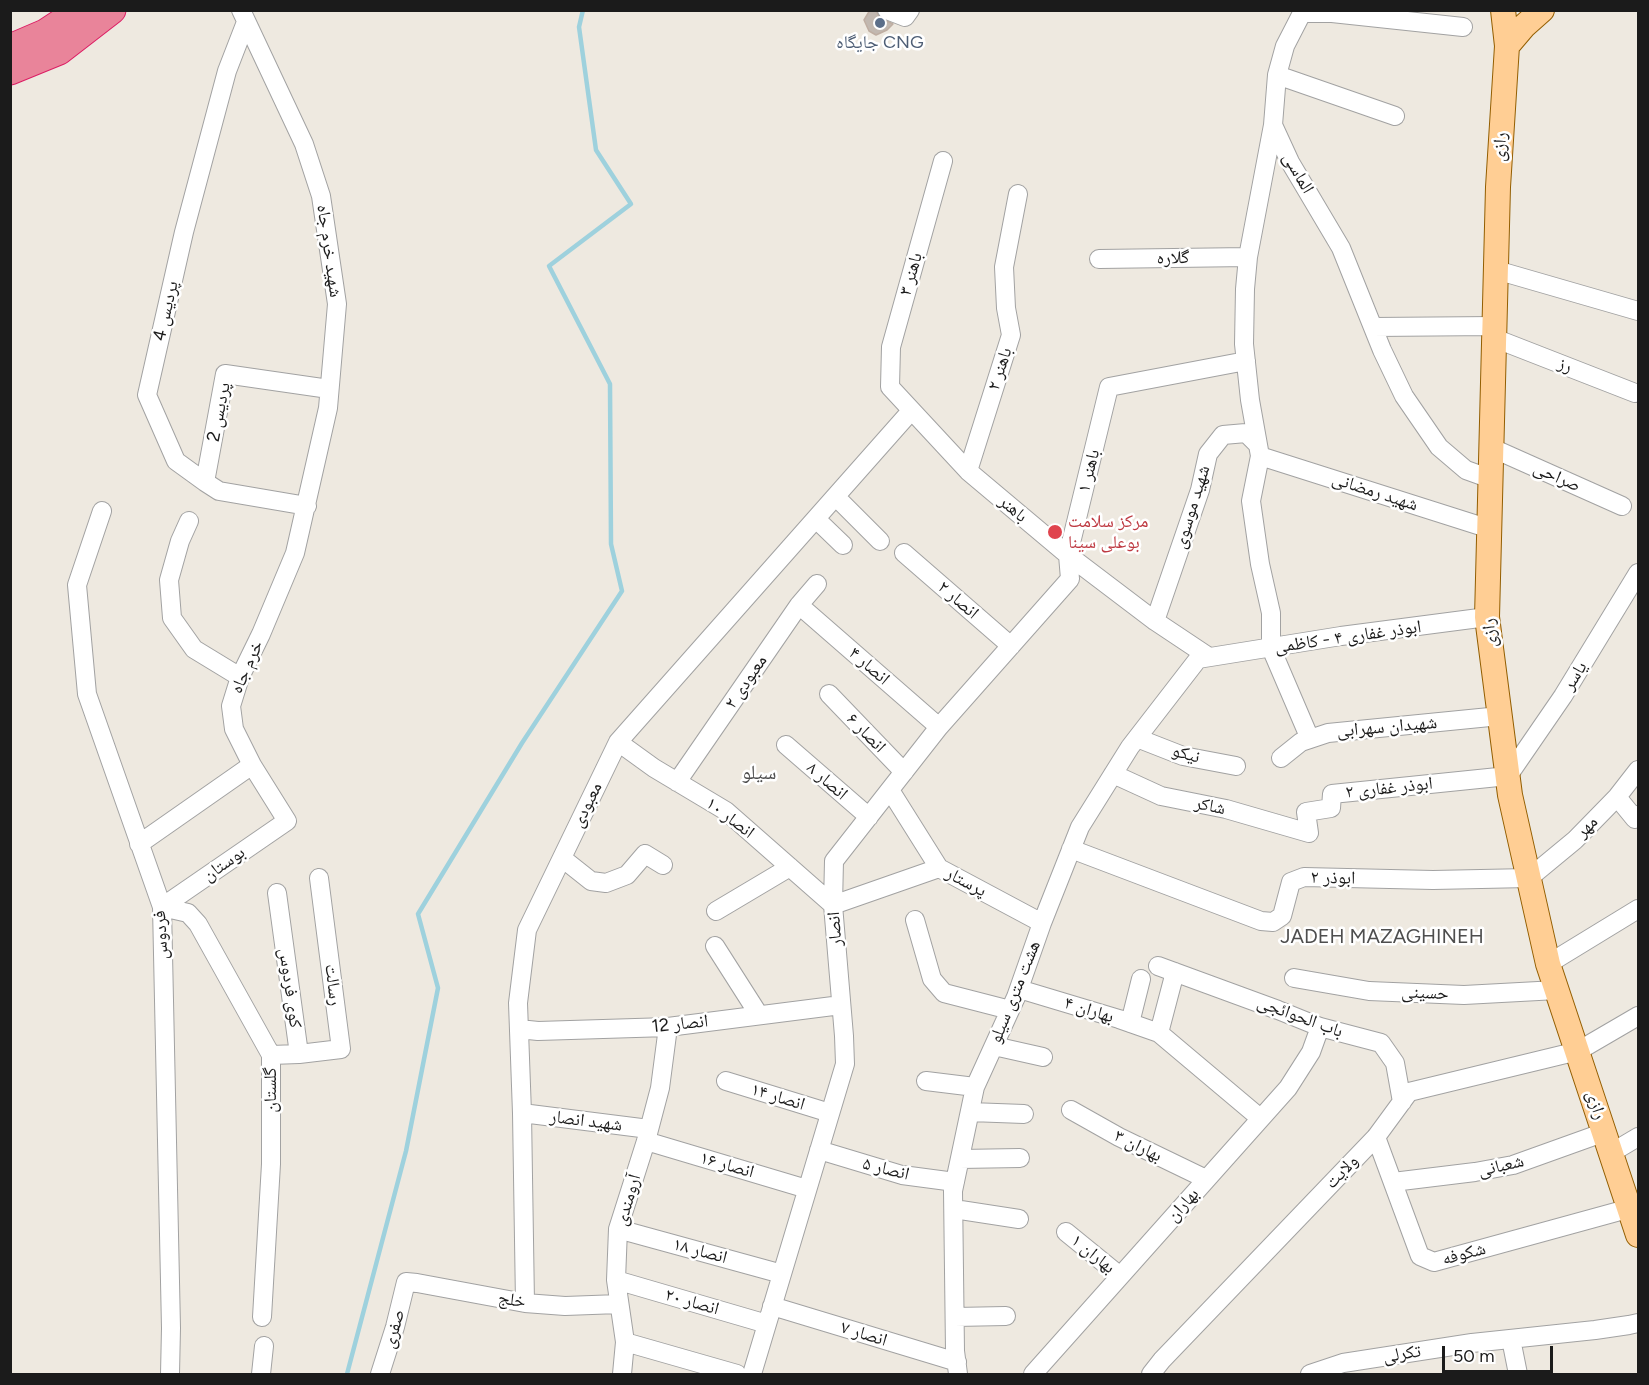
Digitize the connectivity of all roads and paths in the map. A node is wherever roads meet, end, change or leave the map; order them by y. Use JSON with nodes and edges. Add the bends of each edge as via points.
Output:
{"nodes":[{"id":1,"x":57,"y":10,"type":"edge"},
{"id":2,"x":80,"y":10,"type":"edge"},
{"id":3,"x":112,"y":10,"type":"edge"},
{"id":4,"x":887,"y":10,"type":"edge"},
{"id":5,"x":910,"y":10,"type":"edge"},
{"id":6,"x":1503,"y":10,"type":"edge"},
{"id":7,"x":1542,"y":10,"type":"edge"},
{"id":8,"x":244,"y":16,"type":"edge"},
{"id":9,"x":1463,"y":27,"type":"dead end"},
{"id":10,"x":10,"y":28,"type":"edge"},
{"id":11,"x":1507,"y":46,"type":"junction"},
{"id":12,"x":10,"y":48,"type":"edge"},
{"id":13,"x":10,"y":71,"type":"edge"},
{"id":14,"x":1277,"y":75,"type":"junction"},
{"id":15,"x":1395,"y":116,"type":"dead end"},
{"id":16,"x":1273,"y":125,"type":"junction"},
{"id":17,"x":943,"y":161,"type":"dead end"},
{"id":18,"x":1018,"y":194,"type":"dead end"},
{"id":19,"x":1248,"y":257,"type":"junction"},
{"id":20,"x":1098,"y":259,"type":"dead end"},
{"id":21,"x":1496,"y":270,"type":"junction"},
{"id":22,"x":1638,"y":311,"type":"edge"},
{"id":23,"x":1373,"y":327,"type":"junction"},
{"id":24,"x":1494,"y":332,"type":"junction"},
{"id":25,"x":1246,"y":361,"type":"junction"},
{"id":26,"x":890,"y":387,"type":"joint"},
{"id":27,"x":329,"y":389,"type":"junction"},
{"id":28,"x":1635,"y":393,"type":"dead end"},
{"id":29,"x":911,"y":411,"type":"junction"},
{"id":30,"x":1492,"y":448,"type":"junction"},
{"id":31,"x":1259,"y":451,"type":"junction"},
{"id":32,"x":968,"y":471,"type":"junction"},
{"id":33,"x":1491,"y":479,"type":"junction"},
{"id":34,"x":205,"y":482,"type":"junction"},
{"id":35,"x":836,"y":497,"type":"junction"},
{"id":36,"x":307,"y":506,"type":"junction"},
{"id":37,"x":1622,"y":506,"type":"dead end"},
{"id":38,"x":102,"y":511,"type":"dead end"},
{"id":39,"x":816,"y":519,"type":"junction"},
{"id":40,"x":189,"y":521,"type":"dead end"},
{"id":41,"x":1490,"y":529,"type":"junction"},
{"id":42,"x":880,"y":541,"type":"dead end"},
{"id":43,"x":843,"y":545,"type":"dead end"},
{"id":44,"x":904,"y":553,"type":"dead end"},
{"id":45,"x":1068,"y":555,"type":"junction"},
{"id":46,"x":1638,"y":573,"type":"edge"},
{"id":47,"x":817,"y":584,"type":"dead end"},
{"id":48,"x":799,"y":605,"type":"junction"},
{"id":49,"x":1487,"y":617,"type":"junction"},
{"id":50,"x":1155,"y":621,"type":"junction"},
{"id":51,"x":1011,"y":646,"type":"junction"},
{"id":52,"x":1271,"y":648,"type":"junction"},
{"id":53,"x":1209,"y":657,"type":"junction"},
{"id":54,"x":240,"y":677,"type":"junction"},
{"id":55,"x":829,"y":694,"type":"dead end"},
{"id":56,"x":1500,"y":716,"type":"junction"},
{"id":57,"x":939,"y":728,"type":"junction"},
{"id":58,"x":1137,"y":738,"type":"junction"},
{"id":59,"x":1310,"y":739,"type":"junction"},
{"id":60,"x":618,"y":742,"type":"junction"},
{"id":61,"x":786,"y":745,"type":"dead end"},
{"id":62,"x":1281,"y":758,"type":"dead end"},
{"id":63,"x":252,"y":765,"type":"junction"},
{"id":64,"x":1236,"y":766,"type":"dead end"},
{"id":65,"x":1638,"y":770,"type":"edge"},
{"id":66,"x":904,"y":772,"type":"junction"},
{"id":67,"x":1113,"y":774,"type":"junction"},
{"id":68,"x":1508,"y":776,"type":"junction"},
{"id":69,"x":677,"y":782,"type":"junction"},
{"id":70,"x":890,"y":790,"type":"junction"},
{"id":71,"x":1617,"y":797,"type":"junction"},
{"id":72,"x":1638,"y":815,"type":"edge"},
{"id":73,"x":869,"y":817,"type":"junction"},
{"id":74,"x":287,"y":820,"type":"joint"},
{"id":75,"x":1309,"y":833,"type":"joint"},
{"id":76,"x":139,"y":844,"type":"junction"},
{"id":77,"x":1071,"y":849,"type":"junction"},
{"id":78,"x":562,"y":858,"type":"junction"},
{"id":79,"x":663,"y":865,"type":"dead end"},
{"id":80,"x":790,"y":867,"type":"junction"},
{"id":81,"x":939,"y":868,"type":"junction"},
{"id":82,"x":319,"y":878,"type":"dead end"},
{"id":83,"x":1529,"y":878,"type":"junction"},
{"id":84,"x":277,"y":894,"type":"dead end"},
{"id":85,"x":833,"y":905,"type":"junction"},
{"id":86,"x":162,"y":907,"type":"junction"},
{"id":87,"x":1638,"y":909,"type":"edge"},
{"id":88,"x":716,"y":911,"type":"dead end"},
{"id":89,"x":915,"y":920,"type":"dead end"},
{"id":90,"x":1042,"y":923,"type":"junction"},
{"id":91,"x":715,"y":946,"type":"dead end"},
{"id":92,"x":1548,"y":964,"type":"junction"},
{"id":93,"x":1294,"y":978,"type":"dead end"},
{"id":94,"x":1141,"y":979,"type":"dead end"},
{"id":95,"x":1019,"y":989,"type":"junction"},
{"id":96,"x":1557,"y":990,"type":"junction"},
{"id":97,"x":841,"y":1005,"type":"junction"},
{"id":98,"x":1010,"y":1010,"type":"junction"},
{"id":99,"x":759,"y":1015,"type":"junction"},
{"id":100,"x":1638,"y":1016,"type":"edge"},
{"id":101,"x":1130,"y":1023,"type":"junction"},
{"id":102,"x":668,"y":1027,"type":"junction"},
{"id":103,"x":1320,"y":1027,"type":"junction"},
{"id":104,"x":519,"y":1029,"type":"junction"},
{"id":105,"x":1158,"y":1034,"type":"junction"},
{"id":106,"x":994,"y":1046,"type":"junction"},
{"id":107,"x":1578,"y":1051,"type":"junction"},
{"id":108,"x":299,"y":1054,"type":"junction"},
{"id":109,"x":271,"y":1055,"type":"junction"},
{"id":110,"x":1043,"y":1057,"type":"dead end"},
{"id":111,"x":726,"y":1081,"type":"dead end"},
{"id":112,"x":926,"y":1081,"type":"dead end"},
{"id":113,"x":975,"y":1087,"type":"junction"},
{"id":114,"x":1402,"y":1102,"type":"junction"},
{"id":115,"x":1071,"y":1110,"type":"dead end"},
{"id":116,"x":970,"y":1112,"type":"junction"},
{"id":117,"x":522,"y":1113,"type":"junction"},
{"id":118,"x":830,"y":1113,"type":"junction"},
{"id":119,"x":1024,"y":1113,"type":"dead end"},
{"id":120,"x":1260,"y":1118,"type":"junction"},
{"id":121,"x":647,"y":1135,"type":"junction"},
{"id":122,"x":1376,"y":1137,"type":"junction"},
{"id":123,"x":1638,"y":1137,"type":"edge"},
{"id":124,"x":1608,"y":1143,"type":"junction"},
{"id":125,"x":819,"y":1150,"type":"junction"},
{"id":126,"x":1020,"y":1158,"type":"dead end"},
{"id":127,"x":960,"y":1159,"type":"junction"},
{"id":128,"x":1206,"y":1179,"type":"junction"},
{"id":129,"x":955,"y":1182,"type":"junction"},
{"id":130,"x":1393,"y":1182,"type":"junction"},
{"id":131,"x":807,"y":1188,"type":"junction"},
{"id":132,"x":1634,"y":1207,"type":"edge"},
{"id":133,"x":954,"y":1209,"type":"junction"},
{"id":134,"x":1018,"y":1219,"type":"dead end"},
{"id":135,"x":618,"y":1229,"type":"junction"},
{"id":136,"x":1066,"y":1232,"type":"dead end"},
{"id":137,"x":1638,"y":1235,"type":"edge"},
{"id":138,"x":782,"y":1274,"type":"junction"},
{"id":139,"x":1120,"y":1276,"type":"junction"},
{"id":140,"x":616,"y":1280,"type":"junction"},
{"id":141,"x":406,"y":1282,"type":"joint"},
{"id":142,"x":525,"y":1303,"type":"junction"},
{"id":143,"x":619,"y":1304,"type":"junction"},
{"id":144,"x":770,"y":1315,"type":"junction"},
{"id":145,"x":1006,"y":1316,"type":"dead end"},
{"id":146,"x":262,"y":1317,"type":"dead end"},
{"id":147,"x":955,"y":1317,"type":"junction"},
{"id":148,"x":1638,"y":1323,"type":"edge"},
{"id":149,"x":1511,"y":1339,"type":"junction"},
{"id":150,"x":625,"y":1342,"type":"junction"},
{"id":151,"x":264,"y":1346,"type":"dead end"},
{"id":152,"x":687,"y":1367,"type":"edge"},
{"id":153,"x":957,"y":1368,"type":"edge"},
{"id":154,"x":170,"y":1374,"type":"edge"},
{"id":155,"x":261,"y":1374,"type":"edge"},
{"id":156,"x":380,"y":1374,"type":"edge"},
{"id":157,"x":622,"y":1374,"type":"edge"},
{"id":158,"x":737,"y":1374,"type":"edge"},
{"id":159,"x":752,"y":1374,"type":"edge"},
{"id":160,"x":1033,"y":1374,"type":"edge"},
{"id":161,"x":1150,"y":1374,"type":"edge"},
{"id":162,"x":1310,"y":1374,"type":"edge"},
{"id":163,"x":1518,"y":1374,"type":"edge"}],
"edges":[{"from":1,"to":10,"type":"highway"},
{"from":2,"to":12,"type":"highway","via":[[45,33]]},
{"from":3,"to":13,"type":"highway","via":[[58,51]]},
{"from":4,"to":5,"type":"street","via":[[905,16]]},
{"from":6,"to":11,"type":"main road","name":"رازی"},
{"from":7,"to":11,"type":"main road"},
{"from":8,"to":27,"type":"street","name":"شهید خرم جاه","via":[[304,144],[321,196],[337,304]]},
{"from":8,"to":34,"type":"street","name":"پردیس 4","via":[[184,232],[147,395],[176,461]]},
{"from":9,"to":14,"type":"street","name":"الماسی","via":[[1302,12],[1285,45]]},
{"from":11,"to":21,"type":"main road","name":"رازی"},
{"from":14,"to":15,"type":"street"},
{"from":14,"to":16,"type":"street","name":"الماسی"},
{"from":16,"to":19,"type":"street"},
{"from":16,"to":23,"type":"street","name":"الماسی","via":[[1290,162],[1341,248]]},
{"from":17,"to":26,"type":"street","name":"باهنر ۳","via":[[891,347]]},
{"from":18,"to":32,"type":"street","name":"باهنر ۲","via":[[1005,267],[1011,335]]},
{"from":19,"to":20,"type":"street","name":"گلاره"},
{"from":19,"to":25,"type":"street"},
{"from":21,"to":22,"type":"street"},
{"from":21,"to":24,"type":"main road","name":"رازی"},
{"from":23,"to":24,"type":"street"},
{"from":23,"to":33,"type":"street","name":"الماسی","via":[[1404,396],[1439,447],[1466,470]]},
{"from":24,"to":28,"type":"street","name":"رز"},
{"from":24,"to":30,"type":"main road","name":"رازی"},
{"from":25,"to":31,"type":"street"},
{"from":25,"to":45,"type":"street","name":"باهنر ۱","via":[[1109,387]]},
{"from":26,"to":29,"type":"street","name":"باهنر"},
{"from":27,"to":34,"type":"street","name":"پردیس 2","via":[[225,374]]},
{"from":27,"to":36,"type":"street","name":"شهید خرم جاه"},
{"from":29,"to":32,"type":"street","name":"باهنر"},
{"from":29,"to":35,"type":"street","name":"معبودی"},
{"from":30,"to":33,"type":"main road","name":"رازی"},
{"from":30,"to":37,"type":"street","name":"صراحی"},
{"from":31,"to":41,"type":"street","name":"شهید رمضانی"},
{"from":31,"to":50,"type":"street","name":"شهید موسوی","via":[[1246,433],[1224,435],[1208,454],[1200,490]]},
{"from":31,"to":52,"type":"street","via":[[1251,501],[1271,613]]},
{"from":32,"to":45,"type":"street","name":"باهنر"},
{"from":33,"to":41,"type":"main road","name":"رازی"},
{"from":34,"to":36,"type":"street","name":"پردیس 4","via":[[219,491]]},
{"from":35,"to":39,"type":"street","name":"معبودی"},
{"from":35,"to":42,"type":"street"},
{"from":36,"to":54,"type":"street","name":"خرم جاه","via":[[295,553]]},
{"from":38,"to":76,"type":"street","name":"فردوس","via":[[77,585],[87,694]]},
{"from":39,"to":43,"type":"street"},
{"from":39,"to":60,"type":"street","name":"معبودی"},
{"from":40,"to":54,"type":"street","via":[[169,580],[171,618],[194,649]]},
{"from":41,"to":49,"type":"main road","name":"رازی"},
{"from":44,"to":51,"type":"street","name":"انصار ۲"},
{"from":45,"to":50,"type":"street","name":"باهنر"},
{"from":45,"to":51,"type":"street","name":"انصار","via":[[1070,579]]},
{"from":46,"to":68,"type":"street","name":"یاسر","via":[[1563,696]]},
{"from":47,"to":48,"type":"street","name":"معبودی ۲"},
{"from":48,"to":57,"type":"street","name":"انصار ۴"},
{"from":48,"to":69,"type":"street","name":"معبودی ۲"},
{"from":49,"to":52,"type":"street","name":"ابوذر غفاری ۴ - کاظمی"},
{"from":49,"to":56,"type":"main road","name":"رازی"},
{"from":50,"to":53,"type":"street","name":"باهنر"},
{"from":51,"to":57,"type":"street","name":"انصار"},
{"from":52,"to":53,"type":"street","name":"ابوذر غفاری ۴ - کاظمی"},
{"from":52,"to":59,"type":"street"},
{"from":53,"to":58,"type":"street","name":"هشت متری سیلو","via":[[1198,659]]},
{"from":54,"to":63,"type":"street","name":"خرم جاه","via":[[231,705],[234,729]]},
{"from":55,"to":66,"type":"street","name":"انصار ۶"},
{"from":56,"to":59,"type":"street","name":"شهیدان سهرابی","via":[[1328,733]]},
{"from":56,"to":68,"type":"main road","name":"رازی"},
{"from":57,"to":66,"type":"street","name":"انصار"},
{"from":58,"to":64,"type":"street","name":"نیکو","via":[[1183,756]]},
{"from":58,"to":67,"type":"street","name":"هشت متری سیلو"},
{"from":59,"to":62,"type":"street","name":"شهیدان سهرابی"},
{"from":60,"to":69,"type":"street","name":"انصار ۱۰"},
{"from":60,"to":78,"type":"street","name":"معبودی"},
{"from":61,"to":73,"type":"street","name":"انصار ۸"},
{"from":63,"to":74,"type":"street","name":"خرم جاه"},
{"from":63,"to":76,"type":"street"},
{"from":65,"to":71,"type":"street","name":"مهر"},
{"from":66,"to":70,"type":"street","name":"انصار"},
{"from":67,"to":75,"type":"street","name":"شاکر","via":[[1161,796],[1226,809]]},
{"from":67,"to":77,"type":"street","name":"هشت متری سیلو"},
{"from":68,"to":75,"type":"street","name":"ابوذر غفاری ۲","via":[[1332,794],[1331,808],[1306,812]]},
{"from":68,"to":83,"type":"main road","name":"رازی"},
{"from":69,"to":80,"type":"street","name":"انصار ۱۰","via":[[726,811]]},
{"from":70,"to":73,"type":"street","name":"انصار"},
{"from":70,"to":81,"type":"street","name":"پرستار"},
{"from":71,"to":72,"type":"street","via":[[1635,819]]},
{"from":71,"to":83,"type":"street","name":"مهر","via":[[1575,840]]},
{"from":73,"to":85,"type":"street","name":"انصار","via":[[834,861]]},
{"from":74,"to":86,"type":"street","name":"بوستان"},
{"from":76,"to":86,"type":"street","name":"فردوس"},
{"from":77,"to":83,"type":"street","name":"ابوذر ۲","via":[[1261,921],[1273,922],[1282,916],[1291,882],[1304,877]]},
{"from":77,"to":90,"type":"street","name":"هشت متری سیلو"},
{"from":78,"to":79,"type":"street","via":[[591,880],[606,883],[627,875],[645,854]]},
{"from":78,"to":104,"type":"street","name":"معبودی","via":[[527,930],[518,1003]]},
{"from":80,"to":85,"type":"street","name":"انصار ۱۰"},
{"from":80,"to":88,"type":"street"},
{"from":81,"to":85,"type":"street"},
{"from":81,"to":90,"type":"street","name":"پرستار"},
{"from":82,"to":108,"type":"street","name":"رسالت","via":[[341,1049]]},
{"from":83,"to":92,"type":"main road","name":"رازی"},
{"from":84,"to":108,"type":"street","name":"کوی فردوس"},
{"from":85,"to":97,"type":"street","name":"انصار"},
{"from":86,"to":109,"type":"street","name":"گلستان","via":[[188,913],[198,924]]},
{"from":86,"to":154,"type":"street","name":"فردوس"},
{"from":87,"to":92,"type":"street"},
{"from":89,"to":98,"type":"street","via":[[932,979],[944,993]]},
{"from":90,"to":95,"type":"street","name":"هشت متری سیلو"},
{"from":91,"to":99,"type":"street"},
{"from":92,"to":96,"type":"main road","name":"رازی"},
{"from":93,"to":96,"type":"street","name":"حسینی","via":[[1369,991],[1464,994]]},
{"from":94,"to":101,"type":"street"},
{"from":95,"to":98,"type":"street","name":"هشت متری سیلو"},
{"from":95,"to":101,"type":"street","name":"بهاران ۴"},
{"from":96,"to":107,"type":"main road","name":"رازی"},
{"from":97,"to":99,"type":"street","name":"انصار 12"},
{"from":97,"to":118,"type":"street","name":"انصار","via":[[845,1064]]},
{"from":98,"to":106,"type":"street","name":"هشت متری سیلو"},
{"from":99,"to":102,"type":"street","name":"انصار 12"},
{"from":100,"to":107,"type":"street","name":"ولایت"},
{"from":101,"to":105,"type":"street","name":"بهاران ۴"},
{"from":102,"to":104,"type":"street","name":"انصار 12"},
{"from":102,"to":121,"type":"street","name":"آرومندی","via":[[660,1088]]},
{"from":103,"to":105,"type":"street","name":"باب الحوائجی","via":[[1167,969]]},
{"from":103,"to":114,"type":"street","name":"باب الحوائجی","via":[[1382,1043],[1395,1063]]},
{"from":103,"to":120,"type":"street","name":"بهاران","via":[[1311,1052],[1288,1088]]},
{"from":104,"to":117,"type":"street","name":"معبودی"},
{"from":105,"to":120,"type":"street","name":"بهاران ۴"},
{"from":106,"to":110,"type":"street"},
{"from":106,"to":113,"type":"street","name":"هشت متری سیلو"},
{"from":107,"to":114,"type":"street","name":"ولایت","via":[[1409,1092]]},
{"from":107,"to":124,"type":"main road","name":"رازی"},
{"from":108,"to":109,"type":"street","name":"کوی فردوس"},
{"from":109,"to":146,"type":"street","name":"گلستان","via":[[271,1164]]},
{"from":111,"to":118,"type":"street","name":"انصار ۱۴"},
{"from":112,"to":113,"type":"street"},
{"from":113,"to":116,"type":"street","name":"هشت متری سیلو"},
{"from":114,"to":122,"type":"street","name":"ولایت"},
{"from":115,"to":128,"type":"street","name":"بهاران ۳"},
{"from":116,"to":119,"type":"street"},
{"from":116,"to":127,"type":"street","name":"هشت متری سیلو"},
{"from":117,"to":121,"type":"street","name":"شهید انصار"},
{"from":117,"to":142,"type":"street","name":"معبودی"},
{"from":118,"to":125,"type":"street","name":"انصار"},
{"from":120,"to":128,"type":"street","name":"بهاران"},
{"from":121,"to":131,"type":"street","name":"انصار ۱۶"},
{"from":121,"to":135,"type":"street","name":"آرومندی"},
{"from":122,"to":130,"type":"street","name":"شکوفه"},
{"from":122,"to":161,"type":"street","name":"ولایت"},
{"from":123,"to":124,"type":"street","name":"شعبانی"},
{"from":124,"to":130,"type":"street","name":"شعبانی","via":[[1475,1172]]},
{"from":124,"to":132,"type":"main road","name":"رازی"},
{"from":125,"to":129,"type":"street","name":"انصار ۵","via":[[902,1175]]},
{"from":125,"to":131,"type":"street","name":"انصار"},
{"from":126,"to":127,"type":"street"},
{"from":127,"to":129,"type":"street","name":"هشت متری سیلو"},
{"from":128,"to":139,"type":"street","name":"بهاران"},
{"from":129,"to":133,"type":"street","name":"هشت متری سیلو"},
{"from":130,"to":132,"type":"street","name":"شکوفه","via":[[1420,1256],[1434,1262]]},
{"from":131,"to":138,"type":"street","name":"انصار"},
{"from":132,"to":137,"type":"main road","name":"رازی"},
{"from":133,"to":134,"type":"street"},
{"from":133,"to":147,"type":"street","name":"هشت متری سیلو"},
{"from":135,"to":138,"type":"street","name":"انصار ۱۸"},
{"from":135,"to":140,"type":"street","name":"آرومندی"},
{"from":136,"to":139,"type":"street","name":"۱ بهاران"},
{"from":138,"to":144,"type":"street","name":"انصار"},
{"from":139,"to":160,"type":"street","name":"بهاران"},
{"from":140,"to":143,"type":"street","name":"آرومندی"},
{"from":140,"to":144,"type":"street","name":"انصار ۲۰"},
{"from":141,"to":142,"type":"street","name":"خلج"},
{"from":141,"to":156,"type":"street","name":"صفری"},
{"from":142,"to":143,"type":"street","name":"خلج"},
{"from":143,"to":150,"type":"street","name":"آرومندی"},
{"from":144,"to":153,"type":"street","name":"انصار ۷"},
{"from":144,"to":159,"type":"street","name":"انصار"},
{"from":145,"to":147,"type":"street"},
{"from":147,"to":153,"type":"street","name":"هشت متری سیلو"},
{"from":148,"to":149,"type":"street","name":"تکرلی"},
{"from":149,"to":162,"type":"street","name":"تکرلی","via":[[1343,1363]]},
{"from":149,"to":163,"type":"street"},
{"from":150,"to":152,"type":"street"},
{"from":150,"to":157,"type":"street","name":"آرومندی"},
{"from":151,"to":155,"type":"street"},
{"from":152,"to":158,"type":"street"}]}
